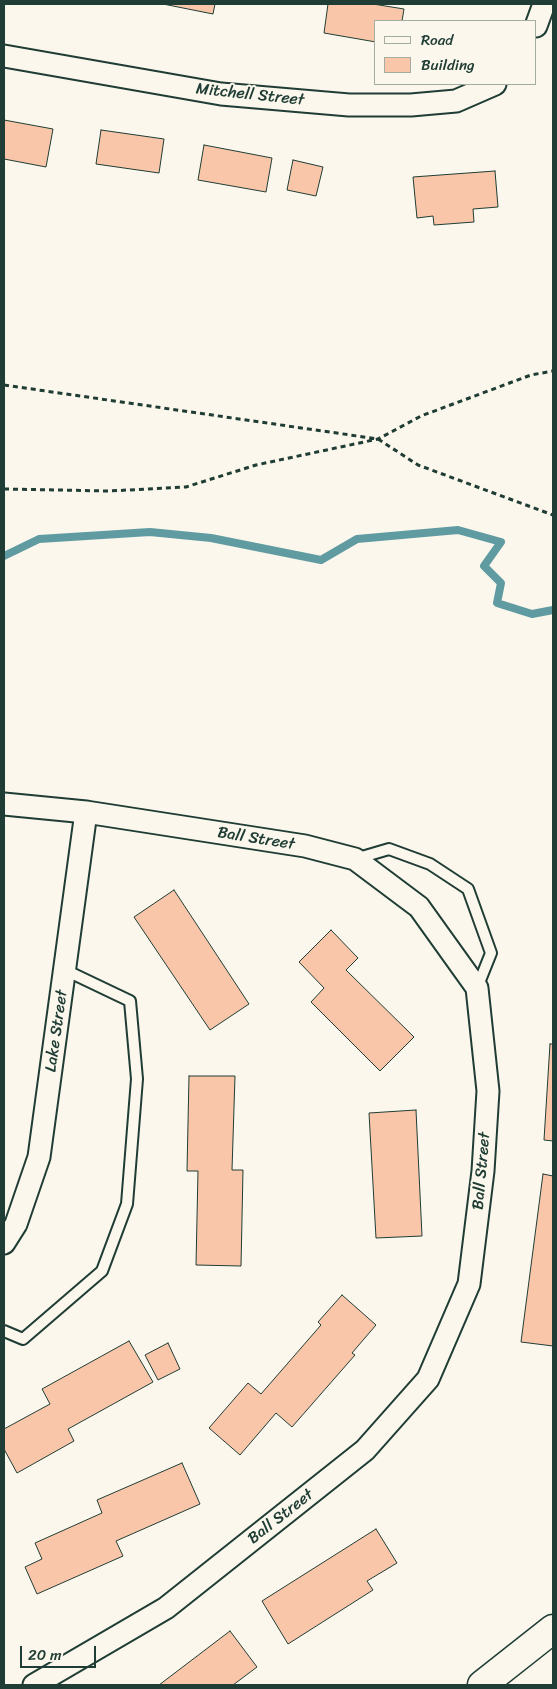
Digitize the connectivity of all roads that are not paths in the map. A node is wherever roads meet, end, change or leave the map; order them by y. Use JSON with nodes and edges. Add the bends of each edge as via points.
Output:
{"nodes":[{"id":1,"x":544,"y":4,"type":"edge"},
{"id":2,"x":537,"y":23,"type":"edge"},
{"id":3,"x":4,"y":56,"type":"edge"},
{"id":4,"x":493,"y":85,"type":"edge"},
{"id":5,"x":4,"y":804,"type":"edge"},
{"id":6,"x":86,"y":812,"type":"junction"},
{"id":7,"x":355,"y":859,"type":"junction"},
{"id":8,"x":65,"y":970,"type":"junction"},
{"id":9,"x":477,"y":988,"type":"junction"},
{"id":10,"x":4,"y":1243,"type":"edge"},
{"id":11,"x":4,"y":1331,"type":"edge"},
{"id":12,"x":553,"y":1629,"type":"edge"},
{"id":13,"x":34,"y":1685,"type":"edge"},
{"id":14,"x":482,"y":1685,"type":"edge"}],
"edges":[{"from":1,"to":2,"type":"street"},
{"from":3,"to":4,"type":"street","name":"Mitchell Street","via":[[221,94],[349,105],[456,101]]},
{"from":5,"to":6,"type":"street","name":"Ball Street"},
{"from":6,"to":7,"type":"street","name":"Ball Street","via":[[305,846]]},
{"from":6,"to":8,"type":"street","name":"Lake Street"},
{"from":7,"to":9,"type":"street","name":"Ball Street","via":[[419,907]]},
{"from":7,"to":9,"type":"lane","via":[[389,849],[430,864],[468,889],[491,953]]},
{"from":8,"to":10,"type":"street","name":"Lake Street","via":[[40,1157],[16,1224]]},
{"from":8,"to":11,"type":"lane","via":[[130,1001],[138,1079],[127,1204],[102,1271],[23,1339]]},
{"from":9,"to":13,"type":"street","name":"Ball Street","via":[[488,1091],[483,1171],[469,1284],[428,1379],[365,1450],[166,1608]]},
{"from":12,"to":14,"type":"street"}]}
